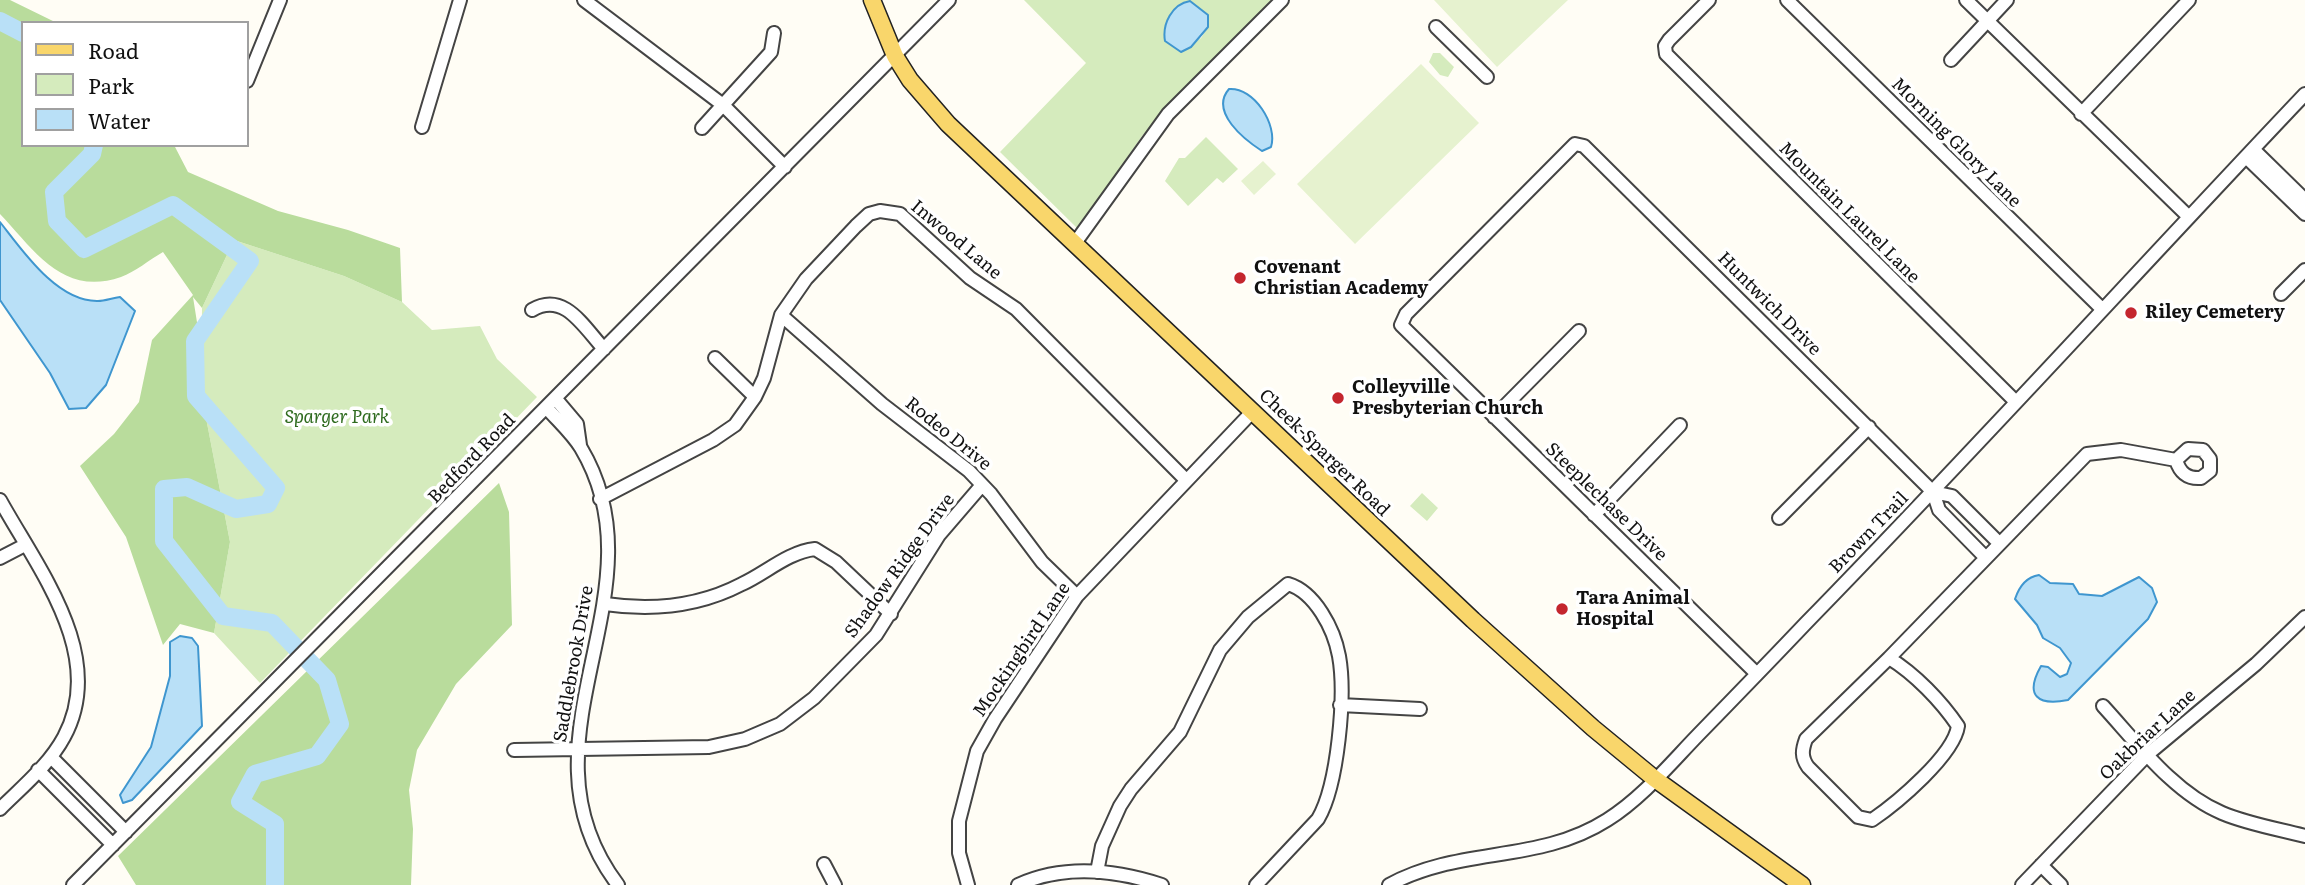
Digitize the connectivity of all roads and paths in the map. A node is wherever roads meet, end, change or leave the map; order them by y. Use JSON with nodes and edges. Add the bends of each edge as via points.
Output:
{"nodes":[{"id":1,"x":280,"y":0,"type":"edge"},
{"id":2,"x":460,"y":0,"type":"edge"},
{"id":3,"x":872,"y":0,"type":"edge"},
{"id":4,"x":949,"y":0,"type":"edge"},
{"id":5,"x":1282,"y":0,"type":"edge"},
{"id":6,"x":1709,"y":0,"type":"edge"},
{"id":7,"x":1787,"y":0,"type":"edge"},
{"id":8,"x":1966,"y":0,"type":"edge"},
{"id":9,"x":2007,"y":0,"type":"edge"},
{"id":10,"x":2189,"y":0,"type":"edge"},
{"id":11,"x":589,"y":2,"type":"edge"},
{"id":12,"x":1987,"y":21,"type":"junction"},
{"id":13,"x":1436,"y":27,"type":"dead end"},
{"id":14,"x":774,"y":33,"type":"dead end"},
{"id":15,"x":895,"y":56,"type":"junction"},
{"id":16,"x":1951,"y":60,"type":"dead end"},
{"id":17,"x":248,"y":78,"type":"edge"},
{"id":18,"x":1487,"y":78,"type":"dead end"},
{"id":19,"x":2305,"y":94,"type":"edge"},
{"id":20,"x":723,"y":105,"type":"junction"},
{"id":21,"x":2081,"y":114,"type":"junction"},
{"id":22,"x":422,"y":127,"type":"dead end"},
{"id":23,"x":702,"y":128,"type":"dead end"},
{"id":24,"x":2249,"y":153,"type":"junction"},
{"id":25,"x":785,"y":167,"type":"junction"},
{"id":26,"x":2305,"y":200,"type":"edge"},
{"id":27,"x":2305,"y":214,"type":"edge"},
{"id":28,"x":2189,"y":217,"type":"junction"},
{"id":29,"x":1075,"y":243,"type":"junction"},
{"id":30,"x":2305,"y":270,"type":"edge"},
{"id":31,"x":2281,"y":294,"type":"dead end"},
{"id":32,"x":2102,"y":309,"type":"junction"},
{"id":33,"x":532,"y":310,"type":"dead end"},
{"id":34,"x":781,"y":315,"type":"junction"},
{"id":35,"x":1401,"y":325,"type":"joint"},
{"id":36,"x":1580,"y":331,"type":"dead end"},
{"id":37,"x":604,"y":349,"type":"junction"},
{"id":38,"x":716,"y":359,"type":"dead end"},
{"id":39,"x":755,"y":397,"type":"junction"},
{"id":40,"x":2015,"y":401,"type":"junction"},
{"id":41,"x":551,"y":403,"type":"junction"},
{"id":42,"x":1253,"y":411,"type":"junction"},
{"id":43,"x":1494,"y":417,"type":"junction"},
{"id":44,"x":1681,"y":425,"type":"dead end"},
{"id":45,"x":1869,"y":427,"type":"junction"},
{"id":46,"x":2176,"y":460,"type":"dead end"},
{"id":47,"x":1186,"y":481,"type":"junction"},
{"id":48,"x":982,"y":485,"type":"junction"},
{"id":49,"x":1933,"y":492,"type":"junction"},
{"id":50,"x":600,"y":499,"type":"junction"},
{"id":51,"x":0,"y":500,"type":"edge"},
{"id":52,"x":1594,"y":515,"type":"junction"},
{"id":53,"x":1779,"y":518,"type":"dead end"},
{"id":54,"x":1999,"y":543,"type":"junction"},
{"id":55,"x":25,"y":545,"type":"junction"},
{"id":56,"x":1985,"y":557,"type":"junction"},
{"id":57,"x":0,"y":558,"type":"edge"},
{"id":58,"x":1077,"y":596,"type":"junction"},
{"id":59,"x":605,"y":604,"type":"junction"},
{"id":60,"x":891,"y":614,"type":"junction"},
{"id":61,"x":2305,"y":617,"type":"edge"},
{"id":62,"x":1889,"y":659,"type":"junction"},
{"id":63,"x":1757,"y":674,"type":"junction"},
{"id":64,"x":1340,"y":705,"type":"junction"},
{"id":65,"x":2103,"y":706,"type":"dead end"},
{"id":66,"x":1419,"y":709,"type":"dead end"},
{"id":67,"x":514,"y":750,"type":"dead end"},
{"id":68,"x":576,"y":750,"type":"junction"},
{"id":69,"x":2148,"y":754,"type":"junction"},
{"id":70,"x":51,"y":757,"type":"junction"},
{"id":71,"x":38,"y":770,"type":"junction"},
{"id":72,"x":1655,"y":779,"type":"junction"},
{"id":73,"x":0,"y":809,"type":"edge"},
{"id":74,"x":125,"y":832,"type":"junction"},
{"id":75,"x":2305,"y":836,"type":"edge"},
{"id":76,"x":113,"y":845,"type":"junction"},
{"id":77,"x":824,"y":864,"type":"dead end"},
{"id":78,"x":2041,"y":865,"type":"junction"},
{"id":79,"x":1097,"y":872,"type":"junction"},
{"id":80,"x":73,"y":885,"type":"edge"},
{"id":81,"x":618,"y":885,"type":"edge"},
{"id":82,"x":835,"y":885,"type":"edge"},
{"id":83,"x":968,"y":885,"type":"edge"},
{"id":84,"x":1018,"y":885,"type":"edge"},
{"id":85,"x":1162,"y":885,"type":"edge"},
{"id":86,"x":1256,"y":885,"type":"edge"},
{"id":87,"x":1389,"y":885,"type":"edge"},
{"id":88,"x":1802,"y":885,"type":"edge"},
{"id":89,"x":2022,"y":885,"type":"edge"},
{"id":90,"x":2061,"y":885,"type":"edge"}],
"edges":[{"from":1,"to":17,"type":"street"},
{"from":2,"to":22,"type":"street"},
{"from":3,"to":15,"type":"main road","name":"Cheek-Sparger Road"},
{"from":4,"to":15,"type":"street","name":"Bedford Road"},
{"from":5,"to":29,"type":"street","via":[[1168,114]]},
{"from":6,"to":40,"type":"street","name":"Mountain Laurel Lane","via":[[1665,46],[1665,54]]},
{"from":7,"to":32,"type":"street","name":"Morning Glory Lane"},
{"from":8,"to":12,"type":"street"},
{"from":9,"to":12,"type":"street"},
{"from":10,"to":21,"type":"street"},
{"from":11,"to":20,"type":"street"},
{"from":12,"to":16,"type":"street"},
{"from":12,"to":21,"type":"street"},
{"from":13,"to":18,"type":"street"},
{"from":14,"to":20,"type":"street","via":[[771,51]]},
{"from":15,"to":25,"type":"street","name":"Bedford Road"},
{"from":15,"to":29,"type":"main road","name":"Cheek-Sparger Road","via":[[909,80],[948,124]]},
{"from":19,"to":24,"type":"street","name":"Brown Trail"},
{"from":20,"to":23,"type":"street"},
{"from":20,"to":25,"type":"street"},
{"from":21,"to":28,"type":"street"},
{"from":24,"to":26,"type":"street"},
{"from":24,"to":27,"type":"street"},
{"from":24,"to":28,"type":"street","name":"Brown Trail"},
{"from":25,"to":37,"type":"street","name":"Bedford Road"},
{"from":28,"to":32,"type":"street","name":"Brown Trail"},
{"from":29,"to":42,"type":"main road","name":"Cheek-Sparger Road"},
{"from":30,"to":31,"type":"street"},
{"from":32,"to":40,"type":"street","name":"Brown Trail"},
{"from":33,"to":37,"type":"street","via":[[545,303],[558,304]]},
{"from":34,"to":39,"type":"street","name":"Inwood Lane"},
{"from":34,"to":47,"type":"street","name":"Inwood Lane","via":[[806,279],[856,226],[869,214],[891,210],[970,278],[1016,309]]},
{"from":34,"to":48,"type":"street","name":"Rodeo Drive"},
{"from":35,"to":43,"type":"street","name":"Steeplechase Drive"},
{"from":35,"to":45,"type":"street","name":"Huntwich Drive","via":[[1405,314],[1556,159],[1578,144]]},
{"from":36,"to":43,"type":"street"},
{"from":37,"to":41,"type":"street","name":"Bedford Road"},
{"from":38,"to":39,"type":"street"},
{"from":39,"to":50,"type":"street","name":"Inwood Lane","via":[[725,433]]},
{"from":40,"to":49,"type":"street","name":"Brown Trail"},
{"from":41,"to":50,"type":"street","name":"Saddlebrook Drive","via":[[580,445]]},
{"from":41,"to":74,"type":"street","name":"Bedford Road"},
{"from":42,"to":47,"type":"street","name":"Mockingbird Lane"},
{"from":42,"to":72,"type":"main road","name":"Cheek-Sparger Road","via":[[1473,620]]},
{"from":43,"to":52,"type":"street","name":"Steeplechase Drive"},
{"from":44,"to":52,"type":"street"},
{"from":45,"to":49,"type":"street","name":"Huntwich Drive"},
{"from":45,"to":53,"type":"street"},
{"from":46,"to":54,"type":"street","via":[[2122,450],[2087,454]]},
{"from":47,"to":58,"type":"street","name":"Mockingbird Lane"},
{"from":48,"to":58,"type":"street","name":"Rodeo Drive","via":[[1042,562]]},
{"from":48,"to":60,"type":"street","name":"Shadow Ridge Drive","via":[[939,535]]},
{"from":49,"to":54,"type":"street","via":[[1952,496]]},
{"from":49,"to":56,"type":"street","via":[[1939,510]]},
{"from":49,"to":63,"type":"street","name":"Brown Trail"},
{"from":50,"to":59,"type":"street","name":"Saddlebrook Drive","via":[[608,535]]},
{"from":51,"to":55,"type":"street"},
{"from":52,"to":63,"type":"street","name":"Steeplechase Drive"},
{"from":54,"to":56,"type":"street"},
{"from":55,"to":57,"type":"street"},
{"from":55,"to":70,"type":"street","via":[[70,631],[77,658],[75,704],[68,729]]},
{"from":56,"to":62,"type":"street"},
{"from":58,"to":83,"type":"street","name":"Mockingbird Lane","via":[[977,751],[959,821],[959,853]]},
{"from":59,"to":60,"type":"street","via":[[638,608],[693,603],[815,549],[836,562]]},
{"from":59,"to":68,"type":"street","name":"Saddlebrook Drive"},
{"from":60,"to":68,"type":"street","name":"Shadow Ridge Drive","via":[[814,698],[763,733],[697,748]]},
{"from":61,"to":69,"type":"street","name":"Oakbriar Lane"},
{"from":62,"to":62,"type":"street","via":[[1803,747],[1802,758],[1808,766],[1858,817],[1872,820],[1936,761],[1956,738],[1958,726],[1902,666]]},
{"from":63,"to":72,"type":"street","name":"Brown Trail"},
{"from":64,"to":66,"type":"street"},
{"from":64,"to":79,"type":"street","via":[[1336,643],[1312,600],[1288,584],[1248,617],[1220,650],[1180,732],[1120,806],[1102,846]]},
{"from":64,"to":86,"type":"street","via":[[1334,776],[1326,806],[1300,841]]},
{"from":65,"to":69,"type":"street"},
{"from":67,"to":68,"type":"street","name":"Shadow Ridge Drive"},
{"from":68,"to":81,"type":"street","name":"Saddlebrook Drive","via":[[579,801],[596,848]]},
{"from":69,"to":75,"type":"street","via":[[2184,789],[2222,813]]},
{"from":69,"to":78,"type":"street","name":"Oakbriar Lane"},
{"from":70,"to":71,"type":"street"},
{"from":70,"to":74,"type":"street"},
{"from":71,"to":73,"type":"street"},
{"from":71,"to":76,"type":"street"},
{"from":72,"to":87,"type":"street","name":"Brown Trail","via":[[1618,812],[1580,835],[1528,850],[1440,863]]},
{"from":72,"to":88,"type":"main road","name":"Cheek-Sparger Road"},
{"from":74,"to":76,"type":"street","name":"Bedford Road"},
{"from":76,"to":80,"type":"street","name":"Bedford Road"},
{"from":77,"to":82,"type":"street"},
{"from":78,"to":89,"type":"street","name":"Oakbriar Lane"},
{"from":78,"to":90,"type":"street"},
{"from":79,"to":84,"type":"street","via":[[1050,874]]},
{"from":79,"to":85,"type":"street","via":[[1120,873]]}]}
